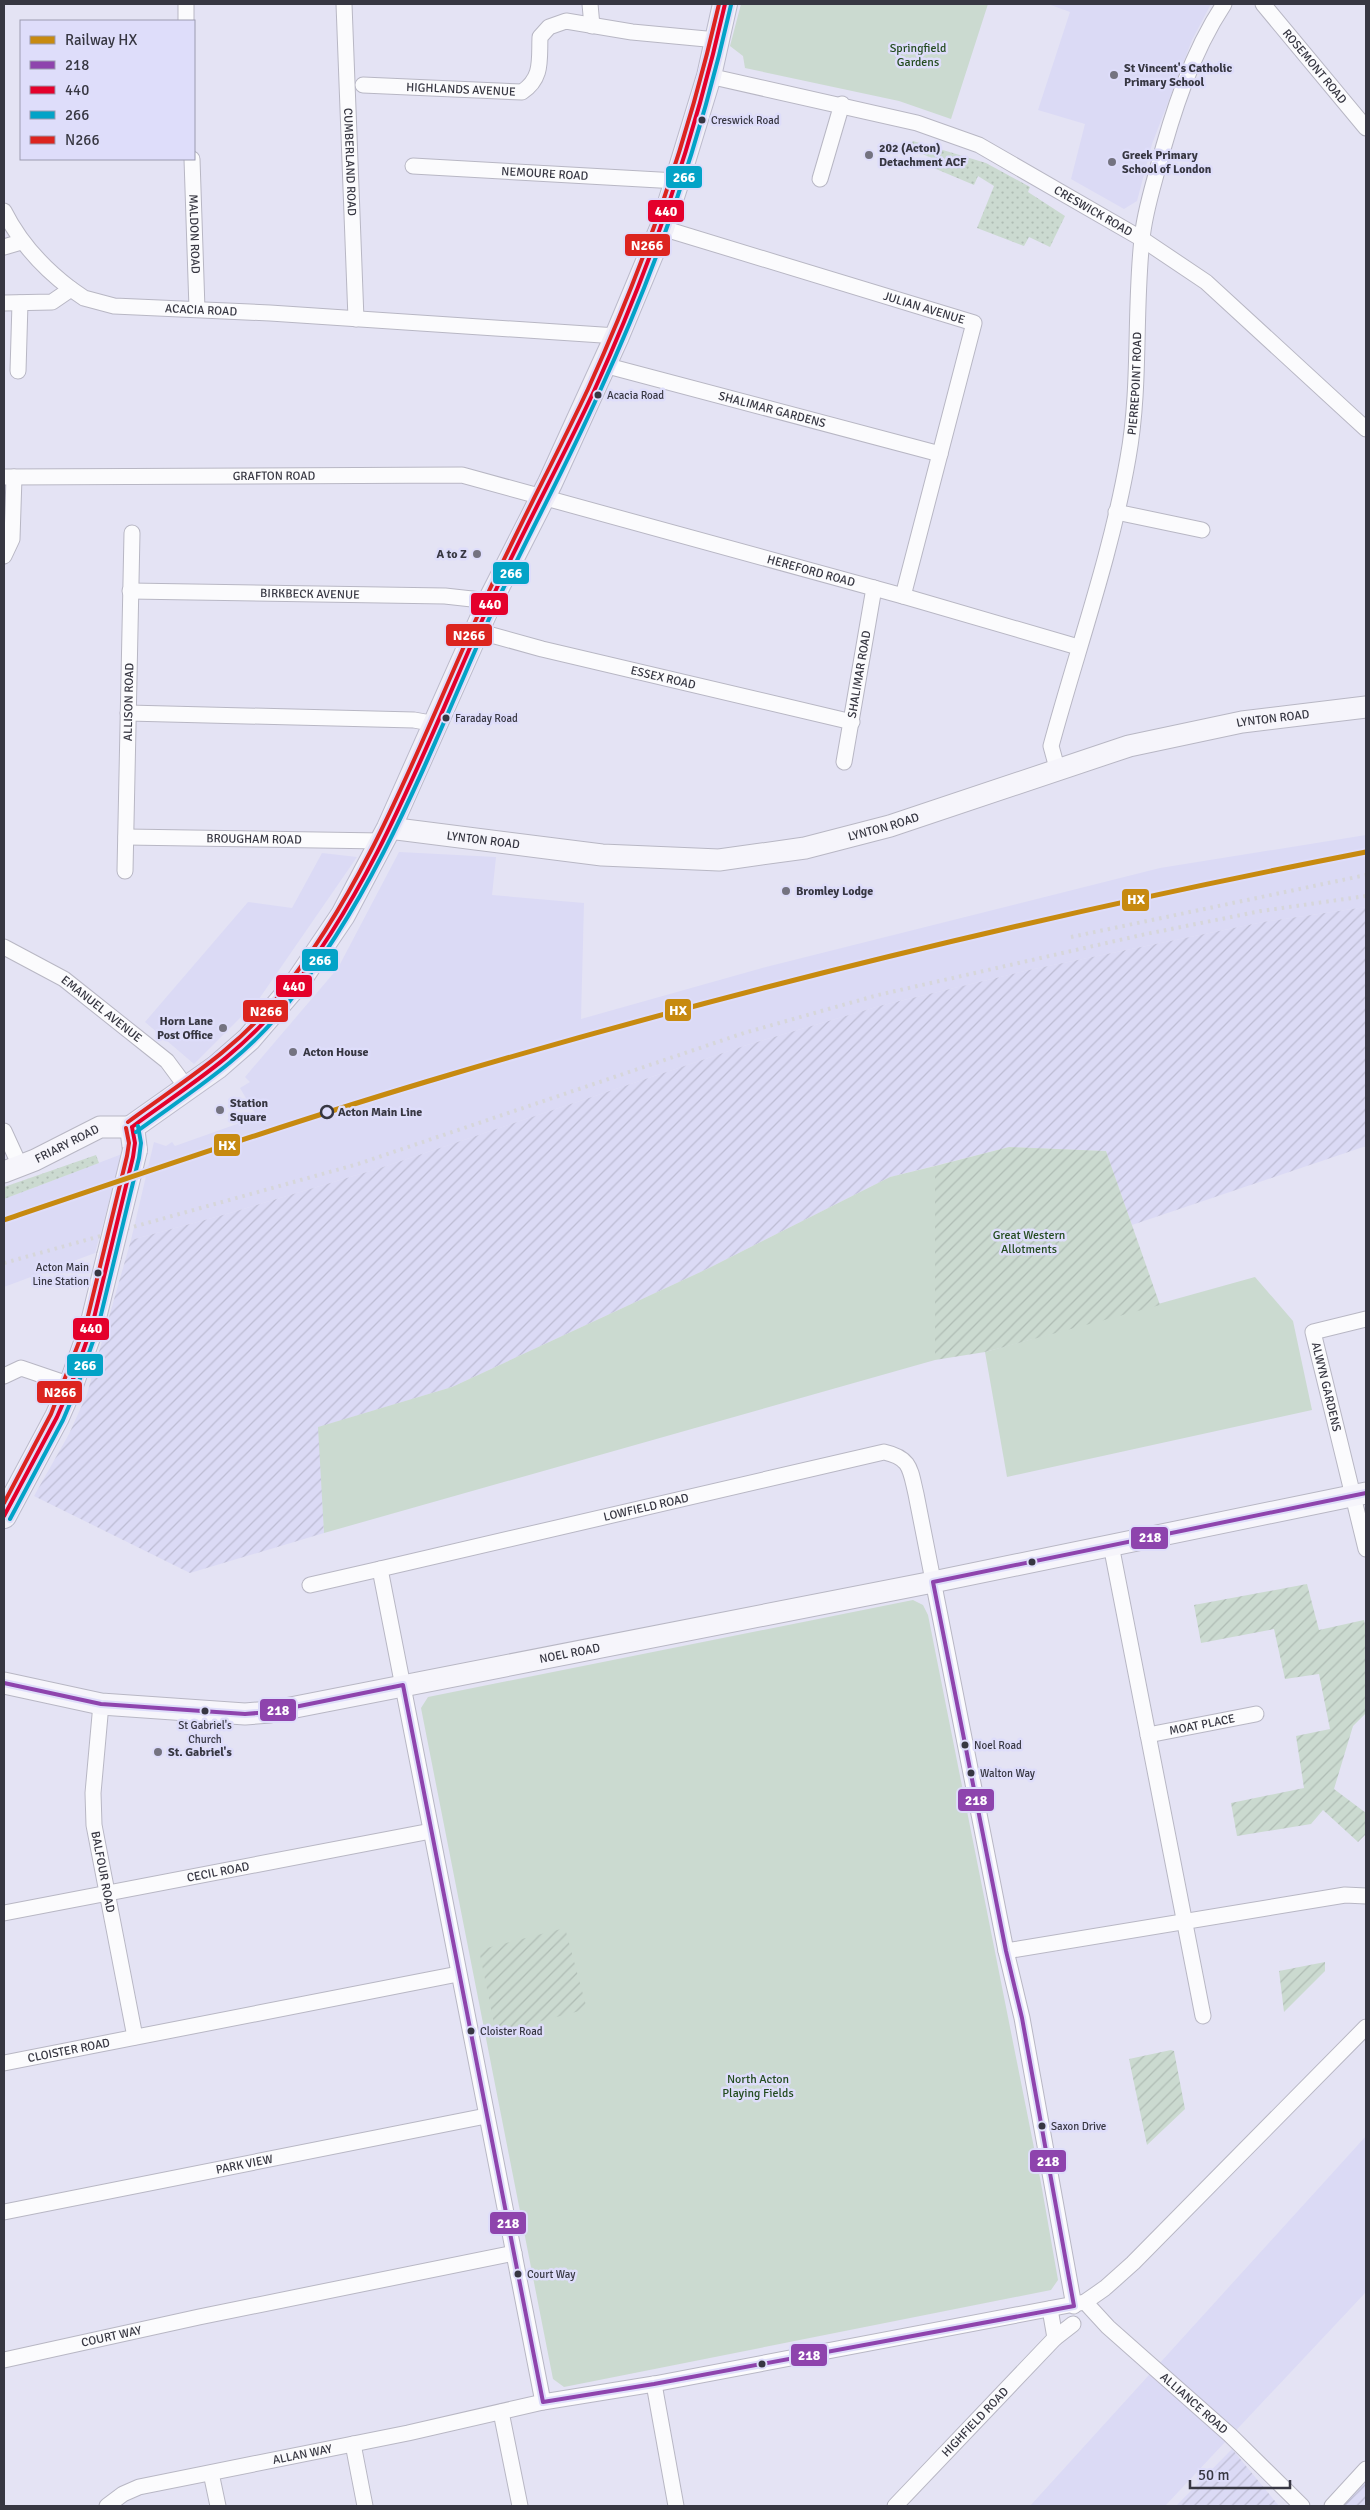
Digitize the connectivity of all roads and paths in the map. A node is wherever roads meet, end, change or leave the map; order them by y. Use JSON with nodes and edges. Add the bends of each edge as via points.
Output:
{"nodes":[{"id":1,"x":186,"y":4,"type":"edge"},
{"id":2,"x":344,"y":4,"type":"edge"},
{"id":3,"x":590,"y":4,"type":"edge"},
{"id":4,"x":725,"y":4,"type":"edge"},
{"id":5,"x":1224,"y":4,"type":"edge"},
{"id":6,"x":1263,"y":4,"type":"edge"},
{"id":7,"x":186,"y":20,"type":"edge"},
{"id":8,"x":592,"y":26,"type":"junction"},
{"id":9,"x":717,"y":40,"type":"junction"},
{"id":10,"x":709,"y":76,"type":"junction"},
{"id":11,"x":363,"y":85,"type":"dead end"},
{"id":12,"x":842,"y":104,"type":"junction"},
{"id":13,"x":1366,"y":128,"type":"edge"},
{"id":14,"x":192,"y":160,"type":"edge"},
{"id":15,"x":413,"y":166,"type":"dead end"},
{"id":16,"x":820,"y":179,"type":"dead end"},
{"id":17,"x":677,"y":181,"type":"junction"},
{"id":18,"x":4,"y":211,"type":"edge"},
{"id":19,"x":662,"y":228,"type":"junction"},
{"id":20,"x":1142,"y":239,"type":"junction"},
{"id":21,"x":21,"y":242,"type":"junction"},
{"id":22,"x":4,"y":246,"type":"edge"},
{"id":23,"x":71,"y":289,"type":"junction"},
{"id":24,"x":4,"y":303,"type":"edge"},
{"id":25,"x":20,"y":303,"type":"junction"},
{"id":26,"x":197,"y":309,"type":"junction"},
{"id":27,"x":356,"y":319,"type":"junction"},
{"id":28,"x":617,"y":336,"type":"junction"},
{"id":29,"x":604,"y":365,"type":"junction"},
{"id":30,"x":18,"y":371,"type":"dead end"},
{"id":31,"x":1366,"y":429,"type":"edge"},
{"id":32,"x":940,"y":454,"type":"junction"},
{"id":33,"x":9,"y":477,"type":"edge"},
{"id":34,"x":542,"y":498,"type":"junction"},
{"id":35,"x":1116,"y":512,"type":"junction"},
{"id":36,"x":1202,"y":530,"type":"dead end"},
{"id":37,"x":132,"y":533,"type":"dead end"},
{"id":38,"x":4,"y":556,"type":"edge"},
{"id":39,"x":874,"y":588,"type":"junction"},
{"id":40,"x":130,"y":591,"type":"junction"},
{"id":41,"x":903,"y":596,"type":"junction"},
{"id":42,"x":490,"y":602,"type":"junction"},
{"id":43,"x":477,"y":631,"type":"junction"},
{"id":44,"x":1078,"y":647,"type":"junction"},
{"id":45,"x":1366,"y":707,"type":"edge"},
{"id":46,"x":128,"y":713,"type":"junction"},
{"id":47,"x":852,"y":722,"type":"junction"},
{"id":48,"x":436,"y":724,"type":"junction"},
{"id":49,"x":844,"y":762,"type":"dead end"},
{"id":50,"x":1057,"y":768,"type":"junction"},
{"id":51,"x":385,"y":835,"type":"junction"},
{"id":52,"x":126,"y":838,"type":"junction"},
{"id":53,"x":125,"y":871,"type":"dead end"},
{"id":54,"x":4,"y":947,"type":"edge"},
{"id":55,"x":187,"y":1088,"type":"junction"},
{"id":56,"x":4,"y":1131,"type":"edge"},
{"id":57,"x":133,"y":1138,"type":"junction"},
{"id":58,"x":12,"y":1169,"type":"edge"},
{"id":59,"x":1366,"y":1319,"type":"edge"},
{"id":60,"x":4,"y":1376,"type":"edge"},
{"id":61,"x":71,"y":1385,"type":"junction"},
{"id":62,"x":1360,"y":1494,"type":"edge"},
{"id":63,"x":4,"y":1516,"type":"edge"},
{"id":64,"x":1111,"y":1544,"type":"junction"},
{"id":65,"x":1366,"y":1549,"type":"edge"},
{"id":66,"x":380,"y":1569,"type":"junction"},
{"id":67,"x":933,"y":1582,"type":"junction"},
{"id":68,"x":310,"y":1585,"type":"dead end"},
{"id":69,"x":4,"y":1683,"type":"edge"},
{"id":70,"x":403,"y":1685,"type":"junction"},
{"id":71,"x":101,"y":1704,"type":"junction"},
{"id":72,"x":1256,"y":1714,"type":"dead end"},
{"id":73,"x":1148,"y":1735,"type":"junction"},
{"id":74,"x":431,"y":1831,"type":"junction"},
{"id":75,"x":106,"y":1895,"type":"junction"},
{"id":76,"x":1366,"y":1896,"type":"edge"},
{"id":77,"x":4,"y":1913,"type":"edge"},
{"id":78,"x":1184,"y":1922,"type":"junction"},
{"id":79,"x":1006,"y":1951,"type":"junction"},
{"id":80,"x":458,"y":1974,"type":"junction"},
{"id":81,"x":1203,"y":2016,"type":"dead end"},
{"id":82,"x":1366,"y":2027,"type":"edge"},
{"id":83,"x":135,"y":2037,"type":"junction"},
{"id":84,"x":4,"y":2063,"type":"edge"},
{"id":85,"x":486,"y":2116,"type":"junction"},
{"id":86,"x":4,"y":2212,"type":"edge"},
{"id":87,"x":514,"y":2252,"type":"junction"},
{"id":88,"x":1080,"y":2304,"type":"junction"},
{"id":89,"x":1050,"y":2309,"type":"junction"},
{"id":90,"x":1073,"y":2324,"type":"dead end"},
{"id":91,"x":1055,"y":2338,"type":"junction"},
{"id":92,"x":4,"y":2360,"type":"edge"},
{"id":93,"x":654,"y":2384,"type":"junction"},
{"id":94,"x":543,"y":2402,"type":"junction"},
{"id":95,"x":501,"y":2412,"type":"junction"},
{"id":96,"x":353,"y":2444,"type":"junction"},
{"id":97,"x":1366,"y":2469,"type":"edge"},
{"id":98,"x":211,"y":2473,"type":"junction"},
{"id":99,"x":106,"y":2506,"type":"edge"},
{"id":100,"x":218,"y":2506,"type":"edge"},
{"id":101,"x":365,"y":2506,"type":"edge"},
{"id":102,"x":520,"y":2506,"type":"edge"},
{"id":103,"x":676,"y":2506,"type":"edge"},
{"id":104,"x":896,"y":2506,"type":"edge"},
{"id":105,"x":1302,"y":2506,"type":"edge"},
{"id":106,"x":1332,"y":2506,"type":"edge"}],
"edges":[{"from":1,"to":7,"type":"street"},
{"from":2,"to":27,"type":"street","name":"CUMBERLAND ROAD"},
{"from":3,"to":8,"type":"street"},
{"from":4,"to":9,"type":"main road"},
{"from":5,"to":20,"type":"street","name":"PIERREPOINT ROAD","via":[[1192,62],[1168,131]]},
{"from":6,"to":13,"type":"street","name":"ROSEMONT ROAD"},
{"from":8,"to":9,"type":"street","name":"HIGHLANDS AVENUE"},
{"from":8,"to":11,"type":"street","name":"HIGHLANDS AVENUE","via":[[566,21],[549,28],[540,37],[539,68],[533,84],[522,92]]},
{"from":9,"to":10,"type":"main road"},
{"from":10,"to":12,"type":"street","name":"CRESWICK ROAD"},
{"from":10,"to":17,"type":"main road"},
{"from":12,"to":16,"type":"street"},
{"from":12,"to":20,"type":"street","name":"CRESWICK ROAD","via":[[917,123],[979,145]]},
{"from":14,"to":26,"type":"street","name":"MALDON ROAD"},
{"from":15,"to":17,"type":"street","name":"NEMOURE ROAD"},
{"from":17,"to":19,"type":"main road"},
{"from":18,"to":21,"type":"street","name":"ACACIA ROAD"},
{"from":19,"to":28,"type":"main road"},
{"from":19,"to":32,"type":"street","name":"JULIAN AVENUE","via":[[974,323]]},
{"from":20,"to":31,"type":"street","name":"CRESWICK ROAD","via":[[1206,282]]},
{"from":20,"to":35,"type":"street","name":"PIERREPOINT ROAD","via":[[1134,395],[1128,457]]},
{"from":21,"to":22,"type":"street"},
{"from":21,"to":23,"type":"street","name":"ACACIA ROAD","via":[[53,276]]},
{"from":23,"to":25,"type":"street","via":[[52,302]]},
{"from":23,"to":26,"type":"street","name":"ACACIA ROAD","via":[[84,298],[114,306]]},
{"from":24,"to":25,"type":"street"},
{"from":25,"to":30,"type":"street"},
{"from":26,"to":27,"type":"street","name":"ACACIA ROAD"},
{"from":27,"to":28,"type":"street","name":"ACACIA ROAD"},
{"from":28,"to":29,"type":"main road"},
{"from":29,"to":32,"type":"street","name":"SHALIMAR GARDENS"},
{"from":29,"to":34,"type":"main road"},
{"from":32,"to":41,"type":"street","name":"JULIAN AVENUE"},
{"from":33,"to":34,"type":"street","name":"GRAFTON ROAD","via":[[462,476]]},
{"from":33,"to":38,"type":"street","via":[[12,539]]},
{"from":34,"to":39,"type":"street","name":"HEREFORD ROAD"},
{"from":34,"to":42,"type":"main road"},
{"from":35,"to":36,"type":"street"},
{"from":35,"to":44,"type":"street","name":"PIERREPOINT ROAD"},
{"from":37,"to":40,"type":"street","name":"ALLISON ROAD"},
{"from":39,"to":41,"type":"street","name":"HEREFORD ROAD"},
{"from":39,"to":47,"type":"street","name":"SHALIMAR ROAD"},
{"from":40,"to":42,"type":"street","name":"BIRKBECK AVENUE","via":[[445,596]]},
{"from":40,"to":46,"type":"street","name":"ALLISON ROAD"},
{"from":41,"to":44,"type":"street","name":"HEREFORD ROAD"},
{"from":42,"to":43,"type":"main road"},
{"from":43,"to":47,"type":"street","name":"ESSEX ROAD"},
{"from":43,"to":48,"type":"main road"},
{"from":44,"to":50,"type":"street","name":"PIERREPOINT ROAD","via":[[1052,746]]},
{"from":45,"to":50,"type":"street","name":"LYNTON ROAD","via":[[1242,722],[1186,733]]},
{"from":46,"to":48,"type":"street","via":[[414,720]]},
{"from":46,"to":52,"type":"street","name":"ALLISON ROAD"},
{"from":47,"to":49,"type":"street","name":"SHALIMAR ROAD"},
{"from":48,"to":51,"type":"main road"},
{"from":50,"to":51,"type":"street","name":"LYNTON ROAD","via":[[890,826],[805,848],[719,860],[602,855]]},
{"from":51,"to":52,"type":"street","name":"BROUGHAM ROAD"},
{"from":51,"to":55,"type":"main road","via":[[344,914],[297,983],[249,1039]]},
{"from":52,"to":53,"type":"street","name":"ALLISON ROAD"},
{"from":54,"to":55,"type":"street","name":"EMANUEL AVENUE","via":[[64,979],[167,1062]]},
{"from":55,"to":57,"type":"main road"},
{"from":56,"to":58,"type":"street"},
{"from":57,"to":58,"type":"street","name":"FRIARY ROAD","via":[[100,1127]]},
{"from":57,"to":61,"type":"main road","bridge":true,"via":[[92,1326]]},
{"from":59,"to":62,"type":"street","name":"ALWYN GARDENS","via":[[1313,1332]]},
{"from":60,"to":61,"type":"street","via":[[21,1368]]},
{"from":61,"to":63,"type":"main road"},
{"from":62,"to":64,"type":"street","name":"NOEL ROAD"},
{"from":62,"to":65,"type":"street"},
{"from":64,"to":67,"type":"street","name":"NOEL ROAD"},
{"from":64,"to":73,"type":"street"},
{"from":66,"to":67,"type":"street","name":"LOWFIELD ROAD","via":[[884,1452],[900,1456],[909,1465]]},
{"from":66,"to":68,"type":"street","name":"LOWFIELD ROAD"},
{"from":66,"to":70,"type":"street"},
{"from":67,"to":70,"type":"street","name":"NOEL ROAD"},
{"from":67,"to":79,"type":"street","name":"LOWFIELD ROAD"},
{"from":69,"to":71,"type":"street","name":"NOEL ROAD"},
{"from":70,"to":71,"type":"street","name":"NOEL ROAD","via":[[270,1712],[245,1714]]},
{"from":70,"to":74,"type":"street"},
{"from":71,"to":75,"type":"street","name":"BALFOUR ROAD","via":[[93,1793],[94,1825]]},
{"from":72,"to":73,"type":"street","name":"MOAT PLACE"},
{"from":73,"to":78,"type":"street"},
{"from":74,"to":75,"type":"street","name":"CECIL ROAD"},
{"from":74,"to":80,"type":"street"},
{"from":75,"to":77,"type":"street","name":"CECIL ROAD"},
{"from":75,"to":83,"type":"street","name":"BALFOUR ROAD"},
{"from":76,"to":78,"type":"street","via":[[1345,1894]]},
{"from":78,"to":79,"type":"street"},
{"from":78,"to":81,"type":"street"},
{"from":79,"to":88,"type":"street","name":"LOWFIELD ROAD"},
{"from":80,"to":83,"type":"street","name":"CLOISTER ROAD"},
{"from":80,"to":85,"type":"street"},
{"from":82,"to":88,"type":"street","via":[[1133,2263],[1106,2288]]},
{"from":83,"to":84,"type":"street","name":"CLOISTER ROAD"},
{"from":85,"to":86,"type":"street","name":"PARK VIEW"},
{"from":85,"to":87,"type":"street"},
{"from":87,"to":92,"type":"street","name":"COURT WAY","via":[[199,2316]]},
{"from":87,"to":94,"type":"street"},
{"from":88,"to":89,"type":"street","name":"ALLAN WAY"},
{"from":88,"to":105,"type":"street","name":"ALLIANCE ROAD","via":[[1230,2435]]},
{"from":89,"to":91,"type":"street"},
{"from":89,"to":93,"type":"street","name":"ALLAN WAY"},
{"from":90,"to":91,"type":"street","name":"HIGHFIELD ROAD"},
{"from":91,"to":104,"type":"street","name":"HIGHFIELD ROAD"},
{"from":93,"to":94,"type":"street","name":"ALLAN WAY"},
{"from":93,"to":103,"type":"street"},
{"from":94,"to":95,"type":"street","name":"ALLAN WAY"},
{"from":95,"to":96,"type":"street","name":"ALLAN WAY"},
{"from":95,"to":102,"type":"street"},
{"from":96,"to":98,"type":"street","name":"ALLAN WAY"},
{"from":96,"to":101,"type":"street"},
{"from":97,"to":106,"type":"street"},
{"from":98,"to":99,"type":"street","name":"ALLAN WAY","via":[[139,2487]]},
{"from":98,"to":100,"type":"street"}]}
